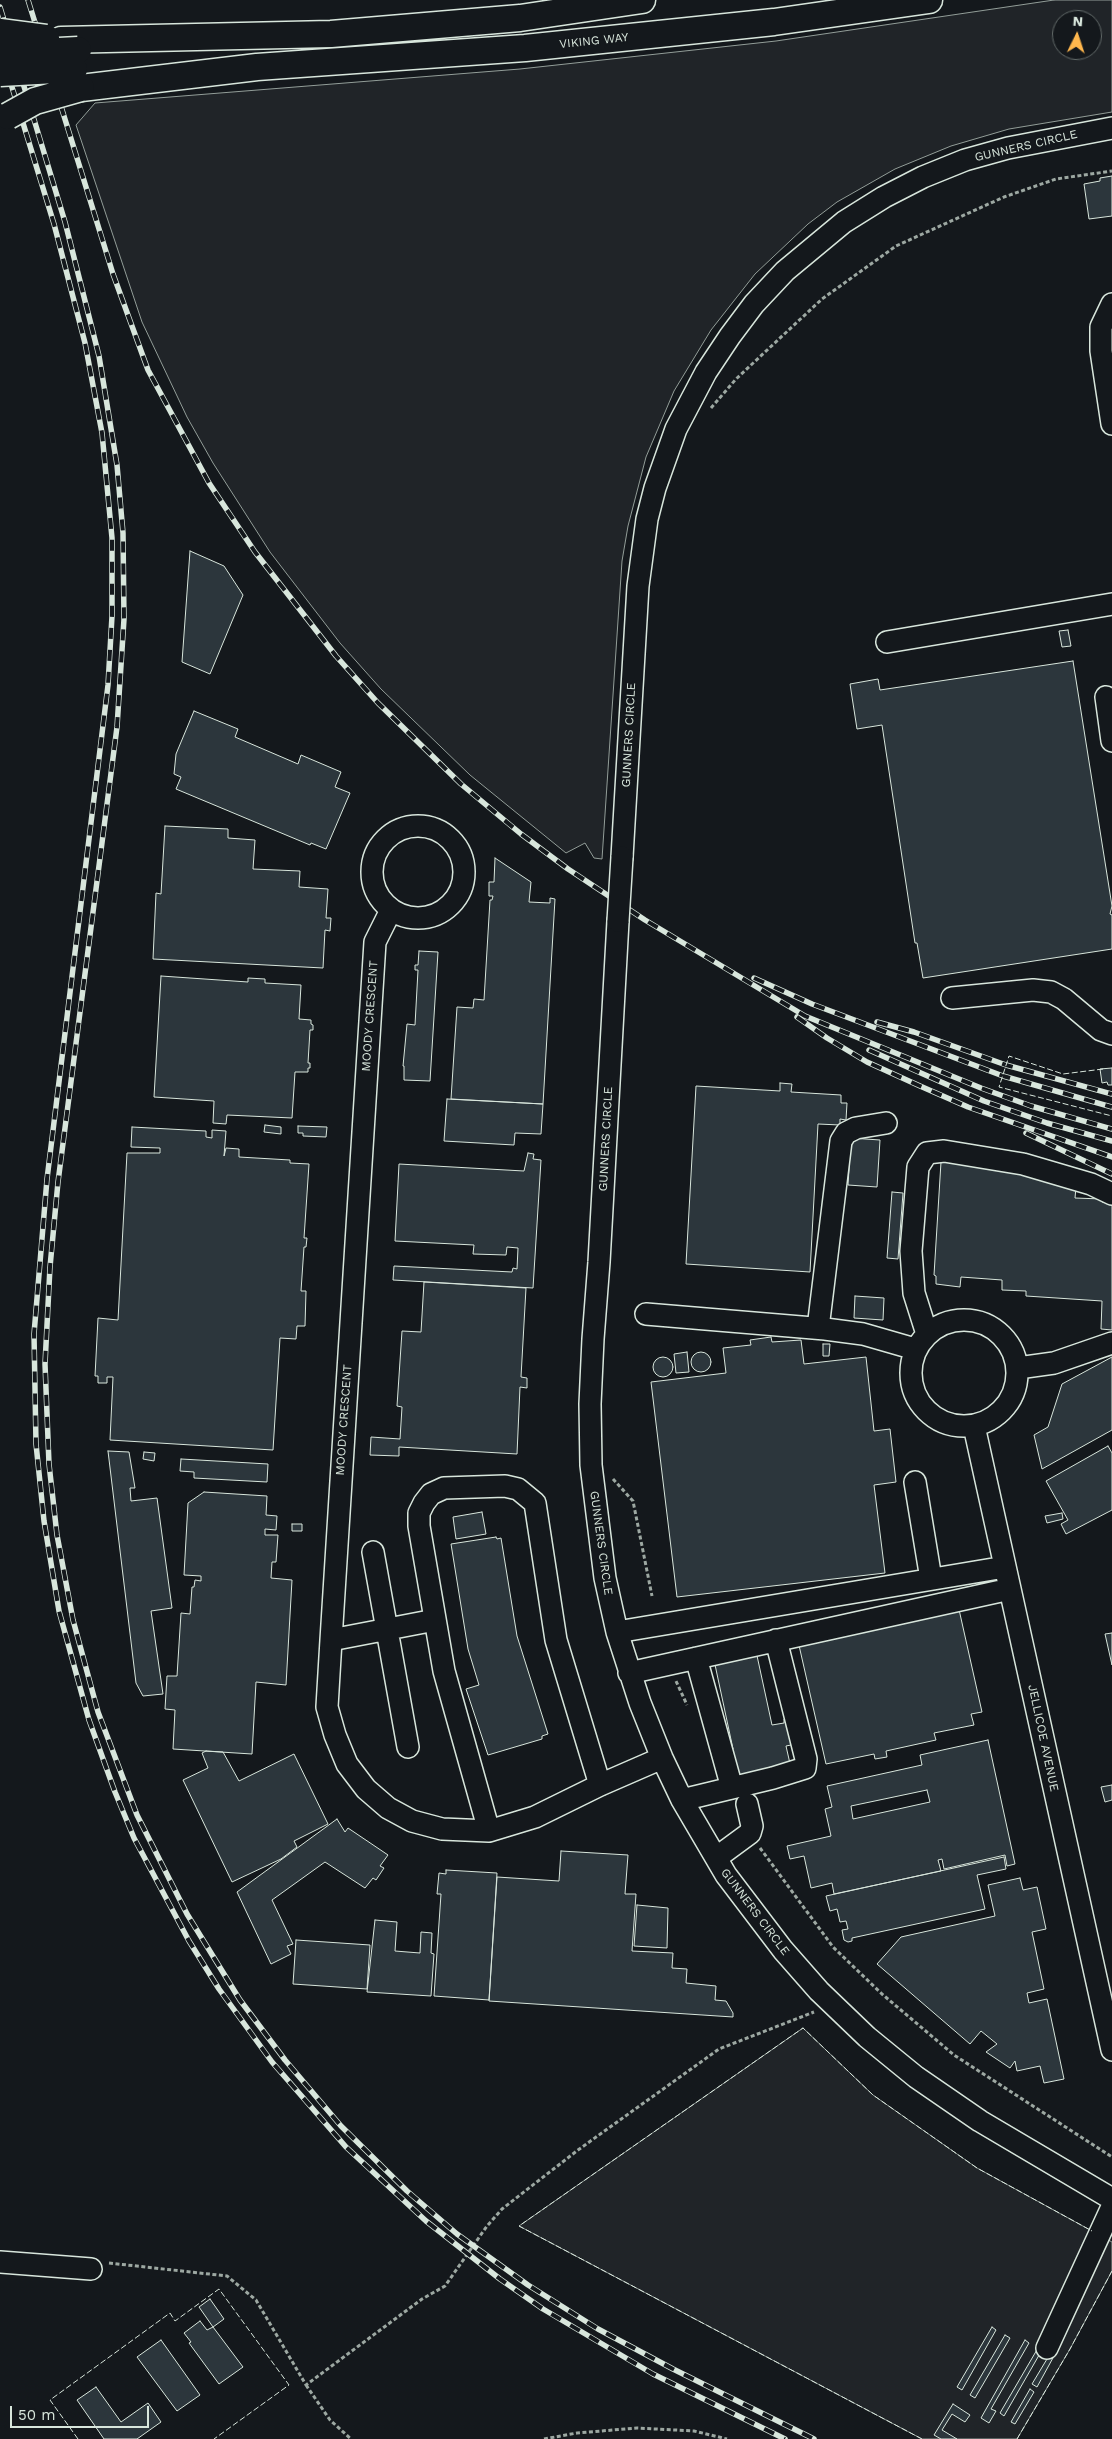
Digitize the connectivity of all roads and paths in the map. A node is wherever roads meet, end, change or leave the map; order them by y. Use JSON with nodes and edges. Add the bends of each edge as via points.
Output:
{"nodes":[{"id":1,"x":642,"y":0,"type":"edge"},
{"id":2,"x":930,"y":0,"type":"edge"},
{"id":3,"x":0,"y":32,"type":"edge"},
{"id":4,"x":0,"y":54,"type":"edge"},
{"id":5,"x":74,"y":62,"type":"junction"},
{"id":6,"x":0,"y":73,"type":"edge"},
{"id":7,"x":4,"y":120,"type":"edge"},
{"id":8,"x":1112,"y":128,"type":"edge"},
{"id":9,"x":1112,"y":171,"type":"edge"},
{"id":10,"x":1112,"y":304,"type":"edge"},
{"id":11,"x":710,"y":409,"type":"dead end"},
{"id":12,"x":1112,"y":424,"type":"edge"},
{"id":13,"x":1112,"y":604,"type":"edge"},
{"id":14,"x":887,"y":642,"type":"dead end"},
{"id":15,"x":1106,"y":697,"type":"dead end"},
{"id":16,"x":1112,"y":741,"type":"edge"},
{"id":17,"x":391,"y":910,"type":"junction"},
{"id":18,"x":952,"y":998,"type":"dead end"},
{"id":19,"x":1112,"y":1034,"type":"edge"},
{"id":20,"x":886,"y":1123,"type":"dead end"},
{"id":21,"x":1112,"y":1194,"type":"edge"},
{"id":22,"x":646,"y":1314,"type":"dead end"},
{"id":23,"x":818,"y":1328,"type":"junction"},
{"id":24,"x":921,"y":1342,"type":"junction"},
{"id":25,"x":1112,"y":1343,"type":"edge"},
{"id":26,"x":1018,"y":1368,"type":"junction"},
{"id":27,"x":974,"y":1426,"type":"junction"},
{"id":28,"x":613,"y":1470,"type":"dead end"},
{"id":29,"x":915,"y":1482,"type":"dead end"},
{"id":30,"x":373,"y":1552,"type":"dead end"},
{"id":31,"x":1005,"y":1567,"type":"junction"},
{"id":32,"x":931,"y":1579,"type":"junction"},
{"id":33,"x":1010,"y":1589,"type":"junction"},
{"id":34,"x":652,"y":1596,"type":"dead end"},
{"id":35,"x":435,"y":1620,"type":"junction"},
{"id":36,"x":387,"y":1629,"type":"junction"},
{"id":37,"x":617,"y":1632,"type":"junction"},
{"id":38,"x":331,"y":1640,"type":"junction"},
{"id":39,"x":776,"y":1640,"type":"junction"},
{"id":40,"x":696,"y":1658,"type":"junction"},
{"id":41,"x":629,"y":1673,"type":"junction"},
{"id":42,"x":675,"y":1678,"type":"dead end"},
{"id":43,"x":690,"y":1712,"type":"dead end"},
{"id":44,"x":408,"y":1747,"type":"dead end"},
{"id":45,"x":662,"y":1758,"type":"junction"},
{"id":46,"x":600,"y":1784,"type":"junction"},
{"id":47,"x":732,"y":1788,"type":"junction"},
{"id":48,"x":682,"y":1800,"type":"junction"},
{"id":49,"x":746,"y":1804,"type":"dead end"},
{"id":50,"x":489,"y":1831,"type":"junction"},
{"id":51,"x":750,"y":1834,"type":"junction"},
{"id":52,"x":716,"y":1858,"type":"junction"},
{"id":53,"x":1106,"y":1992,"type":"edge"},
{"id":54,"x":834,"y":2005,"type":"junction"},
{"id":55,"x":1111,"y":2040,"type":"edge"},
{"id":56,"x":1112,"y":2157,"type":"edge"},
{"id":57,"x":1112,"y":2199,"type":"edge"},
{"id":58,"x":1112,"y":2208,"type":"edge"},
{"id":59,"x":0,"y":2262,"type":"edge"},
{"id":60,"x":91,"y":2269,"type":"joint"},
{"id":61,"x":1047,"y":2348,"type":"dead end"},
{"id":62,"x":306,"y":2385,"type":"junction"},
{"id":63,"x":350,"y":2439,"type":"edge"},
{"id":64,"x":544,"y":2439,"type":"edge"},
{"id":65,"x":727,"y":2439,"type":"edge"}],
"edges":[{"from":1,"to":5,"type":"main road","via":[[520,18],[247,38]]},
{"from":2,"to":5,"type":"main road","name":"VIKING WAY","via":[[774,22],[525,48],[257,67]]},
{"from":3,"to":5,"type":"main road","bridge":true,"via":[[18,36]]},
{"from":4,"to":5,"type":"main road","bridge":true},
{"from":5,"to":6,"type":"main road","bridge":true},
{"from":5,"to":7,"type":"main road","bridge":true,"via":[[35,101]]},
{"from":8,"to":37,"type":"street","name":"GUNNERS CIRCLE","bridge":true,"via":[[1008,148],[965,160],[923,177],[844,222],[785,270],[730,336],[706,372],[676,429],[655,488],[647,518],[638,586],[590,1404],[596,1519]]},
{"from":9,"to":11,"type":"path","via":[[1056,179],[1013,194],[896,246],[822,299],[736,379]]},
{"from":10,"to":12,"type":"street","via":[[1102,327],[1101,351]]},
{"from":13,"to":14,"type":"street"},
{"from":15,"to":16,"type":"street"},
{"from":17,"to":17,"type":"street","via":[[379,899],[373,883],[372,866],[378,849],[388,837],[401,829],[415,826],[432,828],[447,836],[458,848],[464,863],[465,878],[460,895],[451,906],[421,919],[402,916]]},
{"from":17,"to":38,"type":"street","name":"MOODY CRESCENT","via":[[375,942]]},
{"from":18,"to":19,"type":"street","via":[[1033,990],[1051,992],[1101,1030]]},
{"from":20,"to":23,"type":"street","via":[[856,1128],[840,1141]]},
{"from":21,"to":24,"type":"street","via":[[1076,1179],[1023,1164],[944,1151],[927,1153],[918,1168],[911,1251]]},
{"from":22,"to":23,"type":"street"},
{"from":23,"to":24,"type":"street"},
{"from":24,"to":26,"type":"street","via":[[944,1323],[964,1320],[983,1323],[1000,1333],[1012,1349]]},
{"from":24,"to":27,"type":"street","via":[[910,1369],[912,1388],[921,1406],[945,1423]]},
{"from":25,"to":26,"type":"street","via":[[1054,1363]]},
{"from":26,"to":27,"type":"street","via":[[1016,1388],[1007,1406],[992,1419]]},
{"from":27,"to":31,"type":"street","name":"JELLICOE AVENUE"},
{"from":28,"to":34,"type":"path","via":[[613,1480],[633,1502]]},
{"from":29,"to":32,"type":"street"},
{"from":30,"to":36,"type":"street"},
{"from":31,"to":32,"type":"street"},
{"from":31,"to":33,"type":"street","name":"JELLICOE AVENUE"},
{"from":32,"to":37,"type":"street"},
{"from":33,"to":39,"type":"street"},
{"from":33,"to":53,"type":"street","name":"JELLICOE AVENUE"},
{"from":35,"to":36,"type":"street"},
{"from":35,"to":46,"type":"street","via":[[419,1526],[419,1513],[424,1503],[431,1494],[444,1488],[518,1488],[535,1503],[556,1640]]},
{"from":35,"to":50,"type":"street","via":[[444,1671]]},
{"from":36,"to":38,"type":"street"},
{"from":36,"to":44,"type":"street"},
{"from":37,"to":41,"type":"street","name":"GUNNERS CIRCLE"},
{"from":38,"to":50,"type":"street","name":"MOODY CRESCENT","via":[[327,1707],[347,1764],[366,1789],[388,1808],[412,1822],[442,1830]]},
{"from":39,"to":40,"type":"street"},
{"from":39,"to":47,"type":"street","via":[[806,1765],[803,1770]]},
{"from":40,"to":41,"type":"street"},
{"from":40,"to":47,"type":"street"},
{"from":41,"to":45,"type":"street","name":"GUNNERS CIRCLE"},
{"from":42,"to":43,"type":"path"},
{"from":45,"to":46,"type":"street","name":"MOODY CRESCENT"},
{"from":45,"to":48,"type":"street","name":"GUNNERS CIRCLE"},
{"from":46,"to":50,"type":"street","name":"MOODY CRESCENT","via":[[535,1817]]},
{"from":47,"to":48,"type":"street"},
{"from":48,"to":52,"type":"street","name":"GUNNERS CIRCLE"},
{"from":49,"to":51,"type":"street","via":[[752,1826]]},
{"from":51,"to":52,"type":"street"},
{"from":51,"to":56,"type":"path","via":[[833,1947],[882,1994],[954,2056]]},
{"from":52,"to":54,"type":"street","name":"GUNNERS CIRCLE","via":[[783,1950]]},
{"from":53,"to":55,"type":"street","name":"JELLICOE AVENUE"},
{"from":54,"to":57,"type":"street","name":"GUNNERS CIRCLE","via":[[867,2037],[932,2088],[980,2121]]},
{"from":54,"to":62,"type":"path","via":[[719,2049],[578,2150],[502,2210],[445,2286],[422,2299]]},
{"from":58,"to":61,"type":"street"},
{"from":59,"to":60,"type":"street"},
{"from":60,"to":62,"type":"path","via":[[107,2263],[227,2276],[256,2300]]},
{"from":62,"to":63,"type":"path","via":[[330,2420]]},
{"from":64,"to":65,"type":"path","via":[[638,2428],[694,2431]]}]}
